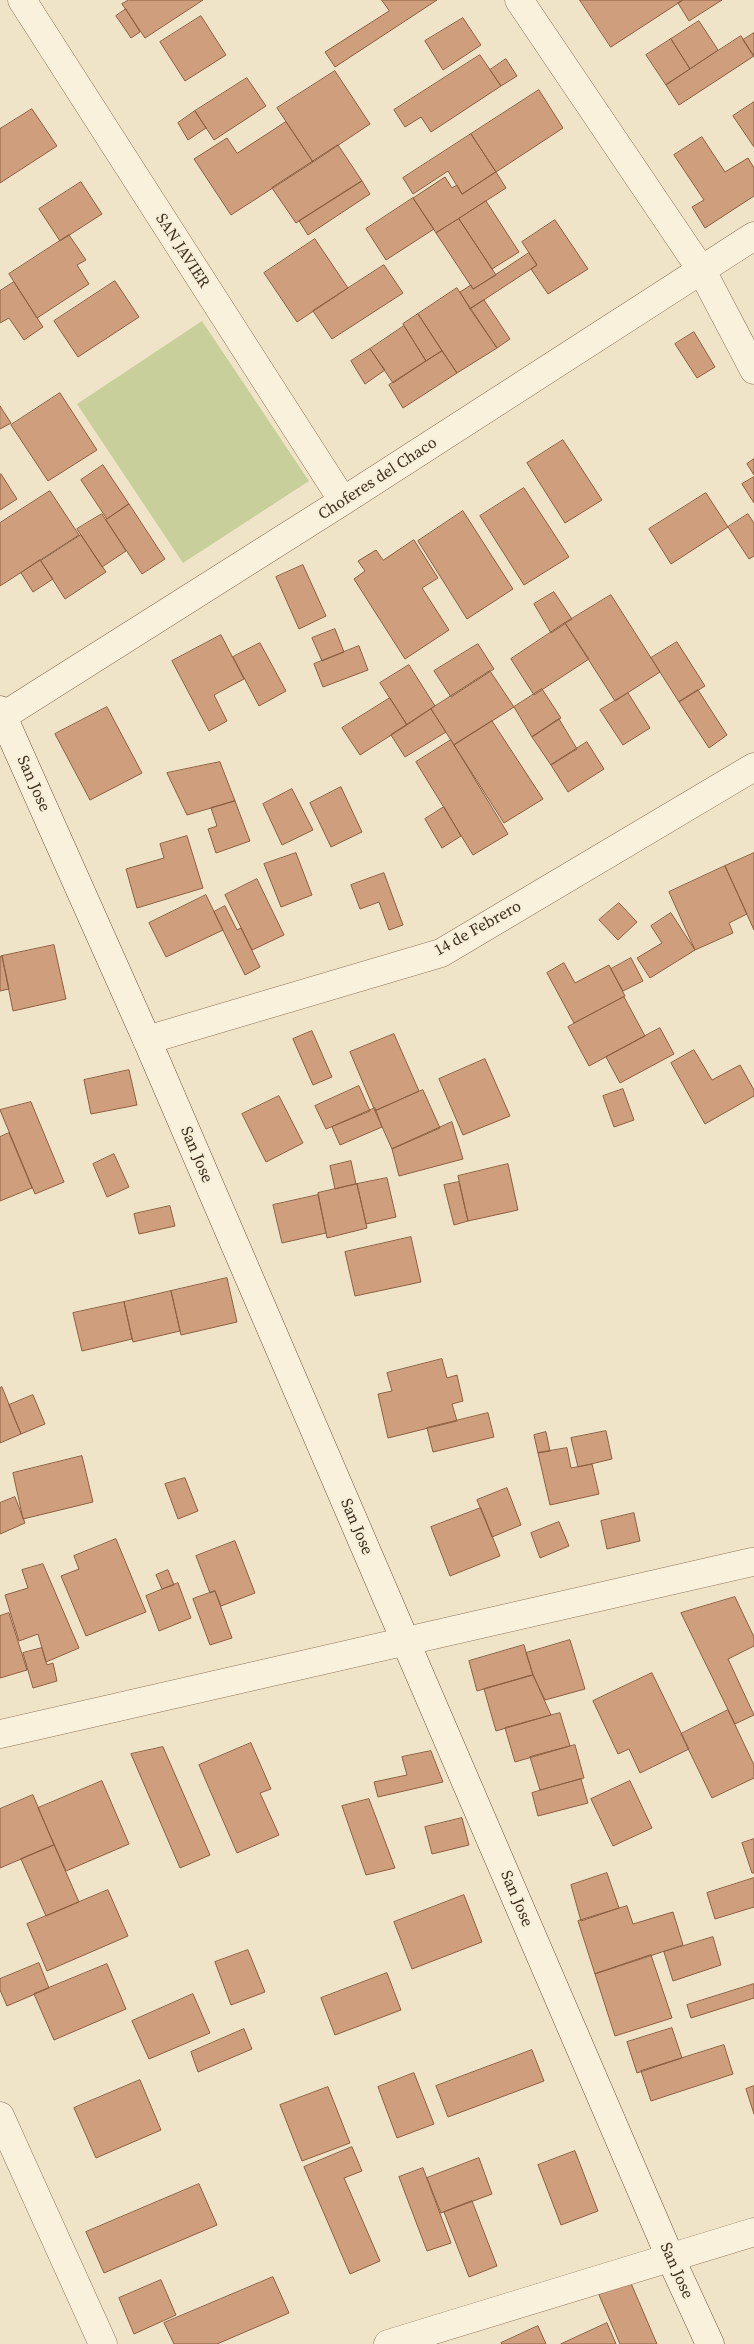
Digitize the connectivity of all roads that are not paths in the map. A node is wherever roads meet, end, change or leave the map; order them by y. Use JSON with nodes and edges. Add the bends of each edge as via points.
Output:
{"nodes":[{"id":1,"x":22,"y":0,"type":"edge"},
{"id":2,"x":519,"y":0,"type":"edge"},
{"id":3,"x":754,"y":236,"type":"edge"},
{"id":4,"x":702,"y":271,"type":"junction"},
{"id":5,"x":754,"y":370,"type":"edge"},
{"id":6,"x":343,"y":501,"type":"junction"},
{"id":7,"x":1,"y":715,"type":"edge"},
{"id":8,"x":754,"y":767,"type":"edge"},
{"id":9,"x":146,"y":1040,"type":"junction"},
{"id":10,"x":752,"y":1562,"type":"dead end"},
{"id":11,"x":405,"y":1640,"type":"junction"},
{"id":12,"x":0,"y":1734,"type":"edge"},
{"id":13,"x":0,"y":2116,"type":"edge"},
{"id":14,"x":754,"y":2232,"type":"edge"},
{"id":15,"x":670,"y":2257,"type":"junction"},
{"id":16,"x":102,"y":2344,"type":"edge"},
{"id":17,"x":388,"y":2344,"type":"edge"},
{"id":18,"x":710,"y":2344,"type":"edge"}],
"edges":[{"from":1,"to":6,"type":"street","name":"SAN JAVIER"},
{"from":2,"to":4,"type":"street"},
{"from":3,"to":4,"type":"street","name":"Choferes del Chaco"},
{"from":4,"to":5,"type":"street"},
{"from":4,"to":6,"type":"street","name":"Choferes del Chaco"},
{"from":6,"to":7,"type":"street","name":"Choferes del Chaco"},
{"from":7,"to":9,"type":"street","name":"San Jose"},
{"from":8,"to":9,"type":"street","name":"14 de Febrero","via":[[441,953]]},
{"from":9,"to":11,"type":"street","name":"San Jose"},
{"from":10,"to":11,"type":"street"},
{"from":11,"to":12,"type":"street"},
{"from":11,"to":15,"type":"street","name":"San Jose"},
{"from":13,"to":16,"type":"street"},
{"from":14,"to":15,"type":"street"},
{"from":15,"to":17,"type":"street"},
{"from":15,"to":18,"type":"street","name":"San Jose"}]}
